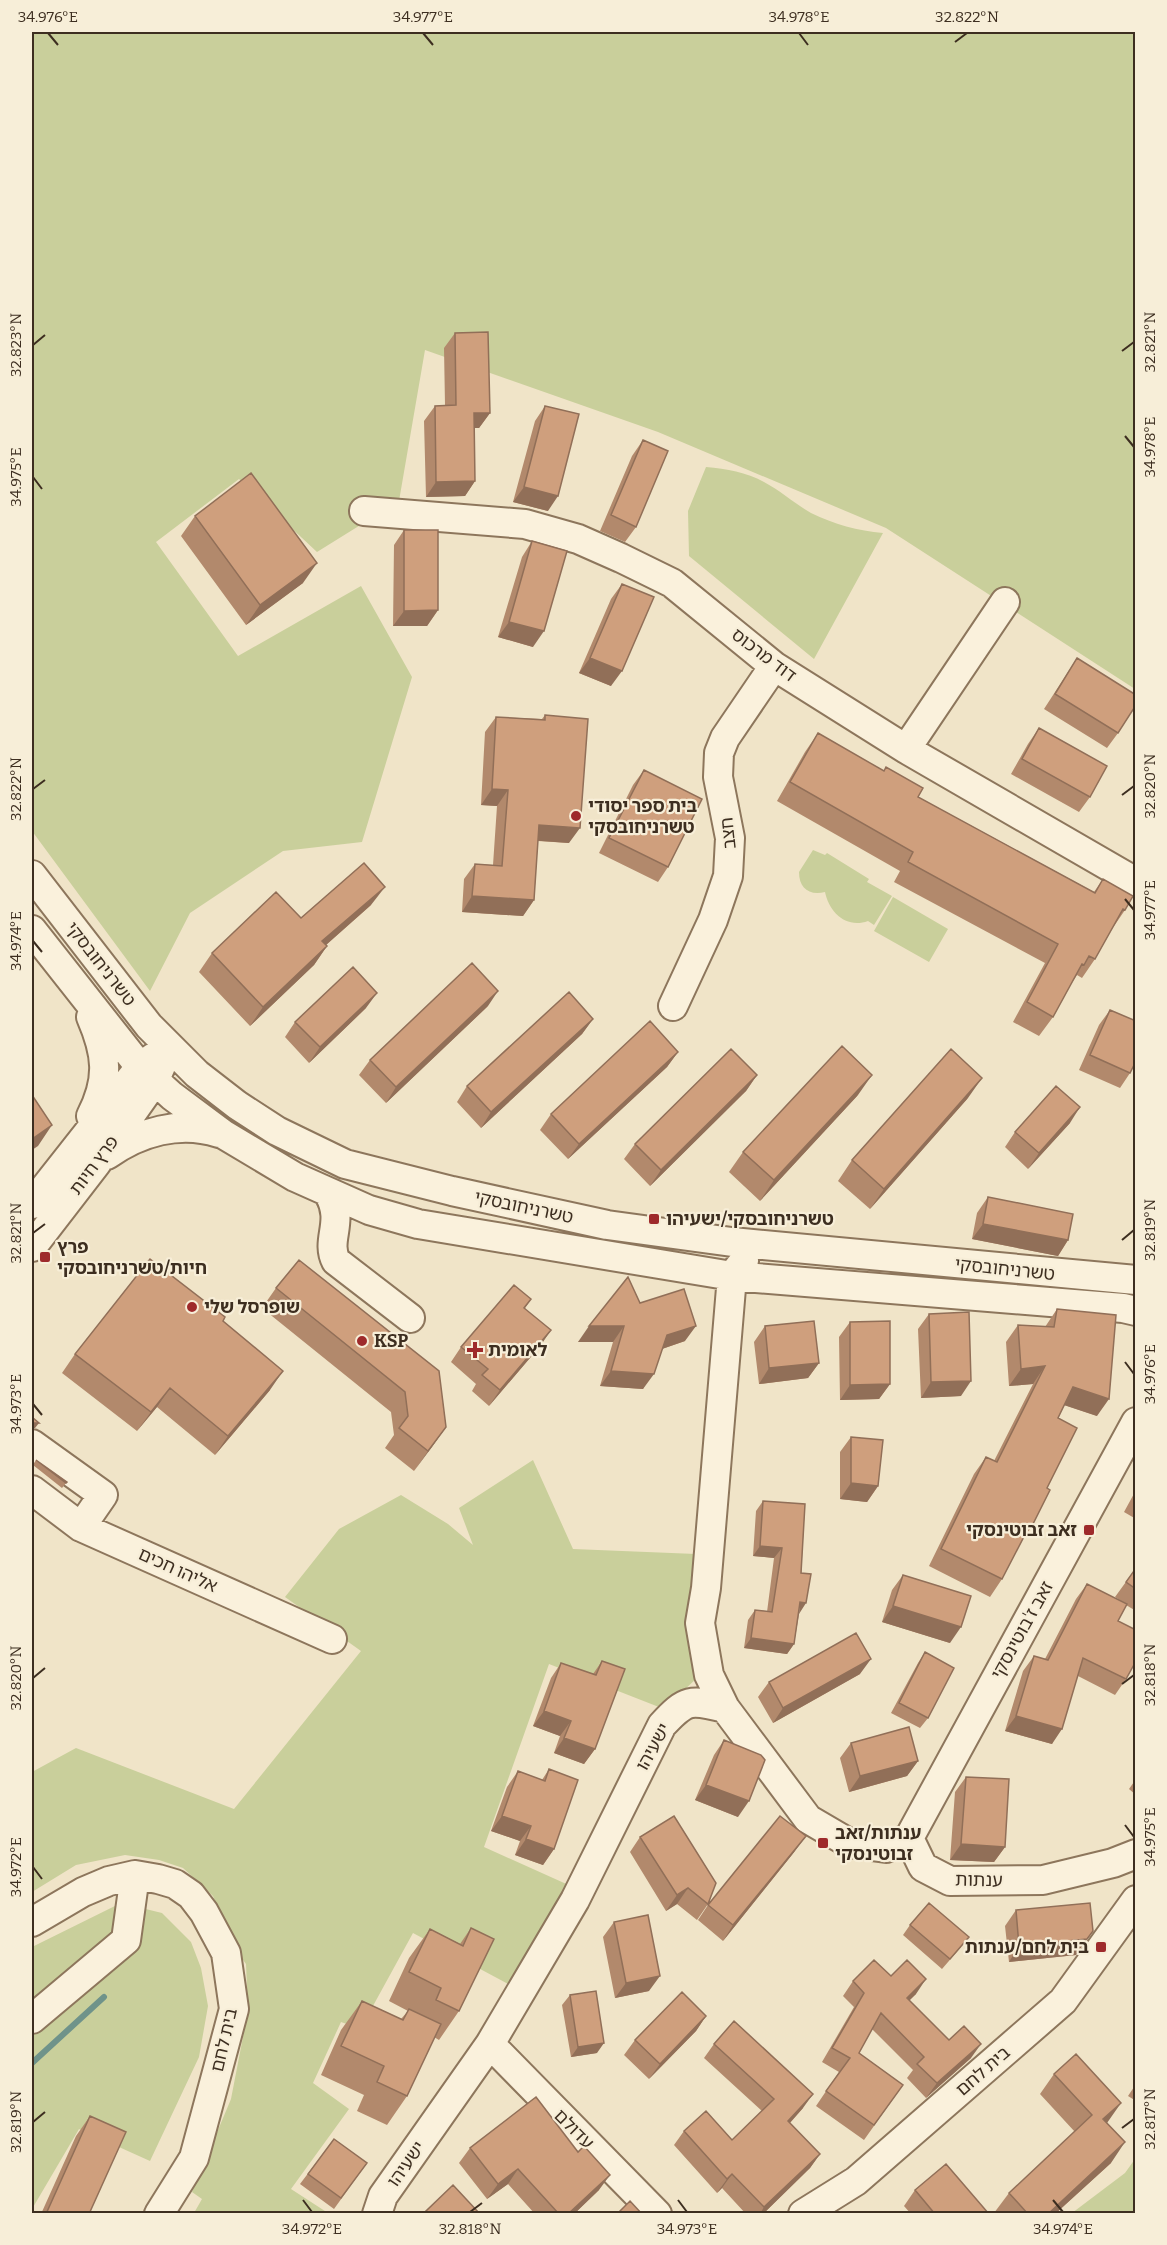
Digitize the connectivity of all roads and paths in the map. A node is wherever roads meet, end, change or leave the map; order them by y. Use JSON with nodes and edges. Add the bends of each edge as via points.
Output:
{"nodes":[{"id":1,"x":364,"y":511,"type":"dead end"},
{"id":2,"x":1005,"y":602,"type":"dead end"},
{"id":3,"x":774,"y":666,"type":"junction"},
{"id":4,"x":906,"y":748,"type":"junction"},
{"id":5,"x":32,"y":875,"type":"edge"},
{"id":6,"x":1136,"y":882,"type":"edge"},
{"id":7,"x":32,"y":930,"type":"edge"},
{"id":8,"x":81,"y":993,"type":"junction"},
{"id":9,"x":673,"y":1006,"type":"dead end"},
{"id":10,"x":169,"y":1047,"type":"junction"},
{"id":11,"x":147,"y":1074,"type":"junction"},
{"id":12,"x":223,"y":1134,"type":"junction"},
{"id":13,"x":68,"y":1158,"type":"junction"},
{"id":14,"x":96,"y":1164,"type":"junction"},
{"id":15,"x":329,"y":1194,"type":"junction"},
{"id":16,"x":32,"y":1204,"type":"edge"},
{"id":17,"x":767,"y":1245,"type":"junction"},
{"id":18,"x":32,"y":1247,"type":"edge"},
{"id":19,"x":732,"y":1276,"type":"junction"},
{"id":20,"x":1136,"y":1280,"type":"edge"},
{"id":21,"x":1136,"y":1311,"type":"edge"},
{"id":22,"x":410,"y":1318,"type":"dead end"},
{"id":23,"x":1136,"y":1422,"type":"edge"},
{"id":24,"x":32,"y":1444,"type":"edge"},
{"id":25,"x":32,"y":1490,"type":"edge"},
{"id":26,"x":81,"y":1527,"type":"junction"},
{"id":27,"x":332,"y":1639,"type":"dead end"},
{"id":28,"x":724,"y":1707,"type":"junction"},
{"id":29,"x":909,"y":1838,"type":"junction"},
{"id":30,"x":1136,"y":1854,"type":"edge"},
{"id":31,"x":135,"y":1875,"type":"junction"},
{"id":32,"x":1136,"y":1900,"type":"edge"},
{"id":33,"x":32,"y":1922,"type":"edge"},
{"id":34,"x":32,"y":2019,"type":"edge"},
{"id":35,"x":490,"y":2044,"type":"junction"},
{"id":36,"x":159,"y":2214,"type":"edge"},
{"id":37,"x":377,"y":2214,"type":"edge"},
{"id":38,"x":657,"y":2214,"type":"edge"},
{"id":39,"x":803,"y":2214,"type":"edge"}],
"edges":[{"from":1,"to":3,"type":"street","name":"דוד מרכוס","via":[[525,524],[578,539],[672,583]]},
{"from":2,"to":4,"type":"street"},
{"from":3,"to":4,"type":"street","name":"דוד מרכוס"},
{"from":3,"to":9,"type":"street","name":"חצב","via":[[719,753],[718,777],[730,838],[728,876],[713,920]]},
{"from":4,"to":6,"type":"street","name":"דוד מרכוס"},
{"from":5,"to":10,"type":"street","name":"טשרניחובסקי"},
{"from":7,"to":8,"type":"street","name":"טשרניחובסקי"},
{"from":8,"to":11,"type":"street","name":"טשרניחובסקי"},
{"from":8,"to":13,"type":"street","via":[[103,1049],[105,1075],[94,1110]]},
{"from":10,"to":11,"type":"street"},
{"from":10,"to":17,"type":"street","name":"טשרניחובסקי","via":[[197,1074],[261,1121],[345,1164],[608,1225]]},
{"from":11,"to":12,"type":"street","name":"טשרניחובסקי"},
{"from":11,"to":13,"type":"street","name":"פרץ חיות"},
{"from":11,"to":14,"type":"street","name":"פרץ חיות"},
{"from":12,"to":14,"type":"street","via":[[194,1128],[154,1132],[123,1144]]},
{"from":12,"to":15,"type":"street","name":"טשרניחובסקי"},
{"from":13,"to":16,"type":"street","name":"פרץ חיות"},
{"from":14,"to":18,"type":"street","name":"פרץ חיות"},
{"from":15,"to":19,"type":"street","name":"טשרניחובסקי","via":[[418,1224]]},
{"from":15,"to":22,"type":"street","via":[[337,1212],[333,1250],[336,1261]]},
{"from":17,"to":19,"type":"street","via":[[750,1255]]},
{"from":17,"to":20,"type":"street","name":"טשרניחובסקי"},
{"from":19,"to":21,"type":"street","name":"טשרניחובסקי"},
{"from":19,"to":28,"type":"street","via":[[700,1623],[709,1675]]},
{"from":23,"to":29,"type":"street","name":"זאב ז'בוטינסקי"},
{"from":24,"to":26,"type":"street","via":[[103,1495]]},
{"from":25,"to":26,"type":"street","name":"אליהו חכים"},
{"from":26,"to":27,"type":"street","name":"אליהו חכים"},
{"from":28,"to":29,"type":"street","via":[[808,1819],[849,1843],[886,1848]]},
{"from":28,"to":35,"type":"street","name":"ישעיהו","via":[[698,1701],[679,1706],[662,1725],[575,1899]]},
{"from":29,"to":30,"type":"street","name":"ענתות","via":[[923,1868],[950,1881],[1043,1880]]},
{"from":31,"to":33,"type":"street","name":"בית לחם","via":[[92,1888]]},
{"from":31,"to":34,"type":"street","via":[[126,1940]]},
{"from":31,"to":36,"type":"street","name":"בית לחם","via":[[175,1884],[191,1895],[204,1912],[226,1953],[234,2009],[194,2157]]},
{"from":32,"to":39,"type":"street","name":"בית לחם","via":[[1063,2001],[856,2181]]},
{"from":35,"to":37,"type":"street","name":"ישעיהו","via":[[383,2196]]},
{"from":35,"to":38,"type":"street","name":"עדולם"}]}
